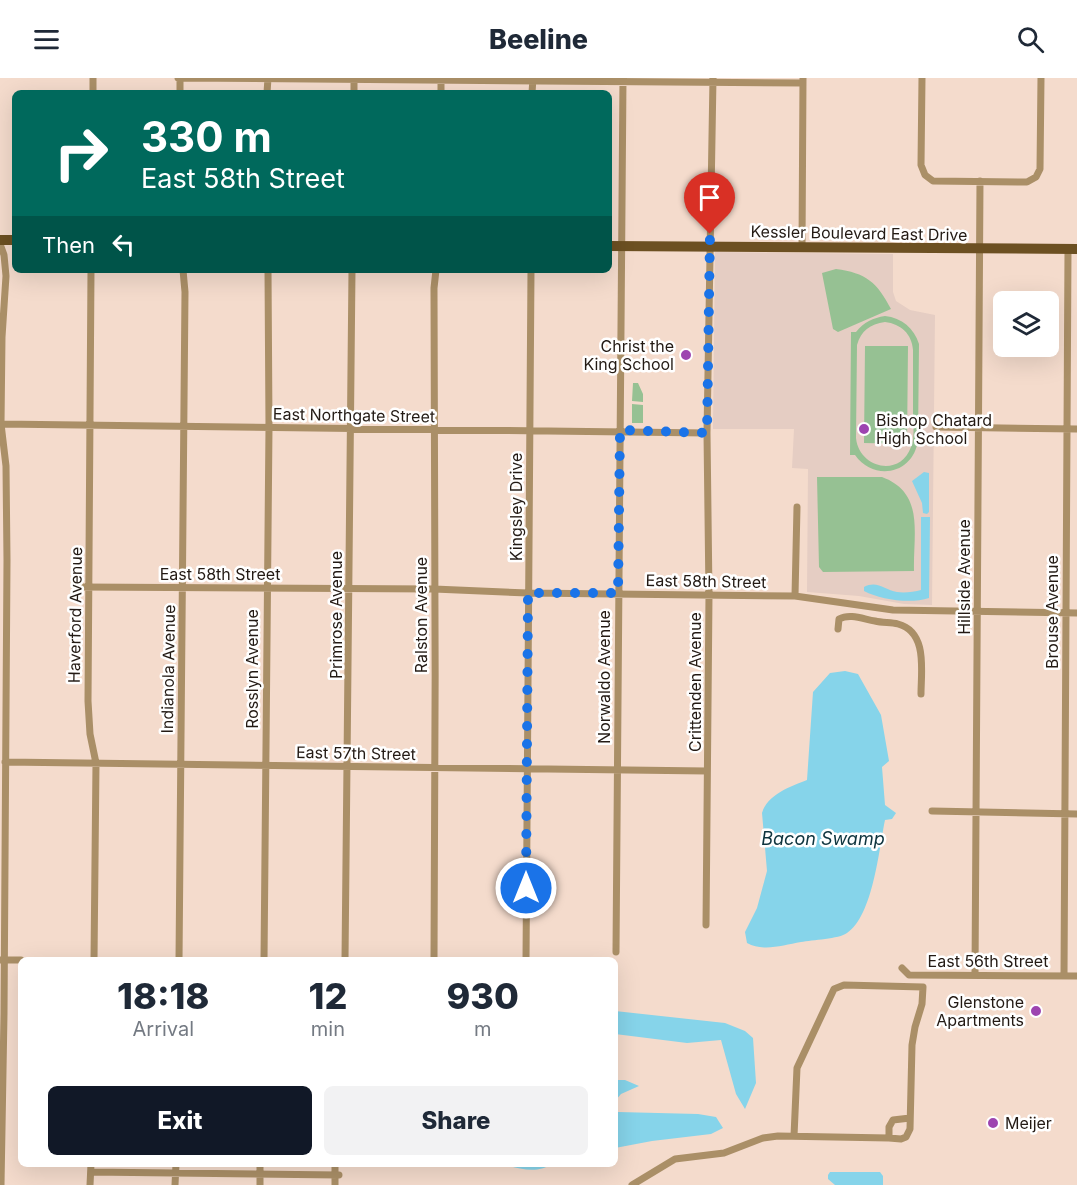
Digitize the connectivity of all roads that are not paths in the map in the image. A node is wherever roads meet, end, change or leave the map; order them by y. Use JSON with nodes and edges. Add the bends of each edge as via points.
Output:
{"nodes":[{"id":1,"x":179,"y":78,"type":"edge"},
{"id":2,"x":268,"y":78,"type":"edge"},
{"id":3,"x":922,"y":78,"type":"edge"},
{"id":4,"x":1041,"y":78,"type":"edge"},
{"id":5,"x":354,"y":79,"type":"edge"},
{"id":6,"x":441,"y":79,"type":"edge"},
{"id":7,"x":532,"y":79,"type":"edge"},
{"id":8,"x":623,"y":80,"type":"edge"},
{"id":9,"x":712,"y":80,"type":"edge"},
{"id":10,"x":803,"y":81,"type":"edge"},
{"id":11,"x":980,"y":181,"type":"junction"},
{"id":12,"x":0,"y":242,"type":"edge"},
{"id":13,"x":612,"y":246,"type":"edge"},
{"id":14,"x":621,"y":246,"type":"junction"},
{"id":15,"x":710,"y":246,"type":"junction"},
{"id":16,"x":802,"y":248,"type":"junction"},
{"id":17,"x":980,"y":249,"type":"junction"},
{"id":18,"x":1074,"y":250,"type":"edge"},
{"id":19,"x":92,"y":273,"type":"edge"},
{"id":20,"x":183,"y":273,"type":"edge"},
{"id":21,"x":268,"y":273,"type":"edge"},
{"id":22,"x":352,"y":273,"type":"edge"},
{"id":23,"x":436,"y":273,"type":"edge"},
{"id":24,"x":531,"y":273,"type":"edge"},
{"id":25,"x":1,"y":376,"type":"edge"},
{"id":26,"x":1,"y":424,"type":"edge"},
{"id":27,"x":90,"y":425,"type":"junction"},
{"id":28,"x":184,"y":426,"type":"junction"},
{"id":29,"x":269,"y":427,"type":"junction"},
{"id":30,"x":936,"y":427,"type":"dead end"},
{"id":31,"x":978,"y":428,"type":"junction"},
{"id":32,"x":351,"y":429,"type":"junction"},
{"id":33,"x":433,"y":429,"type":"junction"},
{"id":34,"x":1068,"y":429,"type":"junction"},
{"id":35,"x":1077,"y":429,"type":"edge"},
{"id":36,"x":530,"y":430,"type":"junction"},
{"id":37,"x":620,"y":430,"type":"junction"},
{"id":38,"x":707,"y":433,"type":"junction"},
{"id":39,"x":3,"y":466,"type":"edge"},
{"id":40,"x":796,"y":507,"type":"dead end"},
{"id":41,"x":3,"y":560,"type":"edge"},
{"id":42,"x":85,"y":587,"type":"junction"},
{"id":43,"x":182,"y":588,"type":"junction"},
{"id":44,"x":266,"y":588,"type":"junction"},
{"id":45,"x":349,"y":588,"type":"junction"},
{"id":46,"x":434,"y":589,"type":"junction"},
{"id":47,"x":528,"y":593,"type":"junction"},
{"id":48,"x":618,"y":593,"type":"junction"},
{"id":49,"x":709,"y":595,"type":"junction"},
{"id":50,"x":795,"y":596,"type":"junction"},
{"id":51,"x":893,"y":610,"type":"junction"},
{"id":52,"x":977,"y":613,"type":"junction"},
{"id":53,"x":1066,"y":613,"type":"junction"},
{"id":54,"x":1077,"y":614,"type":"edge"},
{"id":55,"x":892,"y":623,"type":"junction"},
{"id":56,"x":838,"y":629,"type":"dead end"},
{"id":57,"x":3,"y":661,"type":"edge"},
{"id":58,"x":921,"y":694,"type":"dead end"},
{"id":59,"x":4,"y":757,"type":"edge"},
{"id":60,"x":96,"y":763,"type":"junction"},
{"id":61,"x":181,"y":764,"type":"junction"},
{"id":62,"x":265,"y":765,"type":"junction"},
{"id":63,"x":348,"y":766,"type":"junction"},
{"id":64,"x":435,"y":767,"type":"junction"},
{"id":65,"x":526,"y":768,"type":"junction"},
{"id":66,"x":617,"y":770,"type":"junction"},
{"id":67,"x":707,"y":771,"type":"junction"},
{"id":68,"x":932,"y":811,"type":"dead end"},
{"id":69,"x":975,"y":813,"type":"junction"},
{"id":70,"x":1064,"y":814,"type":"junction"},
{"id":71,"x":1077,"y":814,"type":"edge"},
{"id":72,"x":2,"y":859,"type":"edge"},
{"id":73,"x":706,"y":925,"type":"dead end"},
{"id":74,"x":616,"y":952,"type":"dead end"},
{"id":75,"x":94,"y":957,"type":"edge"},
{"id":76,"x":179,"y":957,"type":"edge"},
{"id":77,"x":264,"y":957,"type":"edge"},
{"id":78,"x":345,"y":957,"type":"edge"},
{"id":79,"x":434,"y":957,"type":"edge"},
{"id":80,"x":526,"y":957,"type":"edge"},
{"id":81,"x":2,"y":960,"type":"edge"},
{"id":82,"x":18,"y":960,"type":"edge"},
{"id":83,"x":902,"y":968,"type":"dead end"},
{"id":84,"x":975,"y":974,"type":"junction"},
{"id":85,"x":1064,"y":975,"type":"junction"},
{"id":86,"x":1077,"y":975,"type":"edge"},
{"id":87,"x":2,"y":1062,"type":"edge"},
{"id":88,"x":910,"y":1118,"type":"junction"},
{"id":89,"x":794,"y":1136,"type":"junction"},
{"id":90,"x":889,"y":1138,"type":"junction"},
{"id":91,"x":1,"y":1153,"type":"edge"},
{"id":92,"x":176,"y":1167,"type":"edge"},
{"id":93,"x":260,"y":1167,"type":"edge"},
{"id":94,"x":336,"y":1167,"type":"edge"},
{"id":95,"x":91,"y":1168,"type":"edge"},
{"id":96,"x":176,"y":1173,"type":"junction"},
{"id":97,"x":260,"y":1174,"type":"junction"},
{"id":98,"x":337,"y":1175,"type":"junction"},
{"id":99,"x":0,"y":1185,"type":"edge"},
{"id":100,"x":90,"y":1185,"type":"edge"},
{"id":101,"x":176,"y":1185,"type":"edge"},
{"id":102,"x":260,"y":1185,"type":"edge"},
{"id":103,"x":335,"y":1185,"type":"edge"},
{"id":104,"x":632,"y":1185,"type":"edge"}],
"edges":[{"from":1,"to":2,"type":"street"},
{"from":2,"to":5,"type":"street"},
{"from":3,"to":11,"type":"street","via":[[921,165],[925,176],[933,180]]},
{"from":4,"to":11,"type":"street","via":[[1040,168],[1035,178],[1027,182]]},
{"from":5,"to":6,"type":"street"},
{"from":6,"to":7,"type":"street"},
{"from":7,"to":8,"type":"street"},
{"from":8,"to":9,"type":"street"},
{"from":8,"to":14,"type":"street","name":"Norwaldo Avenue"},
{"from":9,"to":10,"type":"street"},
{"from":9,"to":15,"type":"street","name":"Crittenden Avenue"},
{"from":10,"to":16,"type":"street"},
{"from":11,"to":17,"type":"street","name":"Hillside Avenue"},
{"from":12,"to":25,"type":"street","via":[[6,282]]},
{"from":13,"to":14,"type":"main road","name":"Kessler Boulevard East Drive"},
{"from":14,"to":15,"type":"main road","name":"Kessler Boulevard East Drive"},
{"from":14,"to":37,"type":"street","name":"Norwaldo Avenue"},
{"from":15,"to":16,"type":"main road","name":"Kessler Boulevard East Drive"},
{"from":15,"to":38,"type":"street","name":"Crittenden Avenue"},
{"from":16,"to":17,"type":"main road","name":"Kessler Boulevard East Drive"},
{"from":17,"to":18,"type":"main road","name":"Kessler Boulevard East Drive"},
{"from":17,"to":31,"type":"street","name":"Hillside Avenue"},
{"from":18,"to":34,"type":"street","name":"Brouse Avenue"},
{"from":19,"to":27,"type":"street","name":"Haverford Avenue"},
{"from":20,"to":28,"type":"street","name":"Indianola Avenue"},
{"from":21,"to":29,"type":"street","name":"Rosslyn Avenue"},
{"from":22,"to":32,"type":"street","name":"Primrose Avenue"},
{"from":23,"to":33,"type":"street","name":"Ralston Avenue"},
{"from":24,"to":36,"type":"street","name":"Kingsley Drive"},
{"from":25,"to":26,"type":"street"},
{"from":26,"to":27,"type":"street","name":"East Northgate Street"},
{"from":26,"to":39,"type":"street"},
{"from":27,"to":28,"type":"street","name":"East Northgate Street"},
{"from":27,"to":42,"type":"street","name":"Haverford Avenue"},
{"from":28,"to":29,"type":"street","name":"East Northgate Street"},
{"from":28,"to":43,"type":"street","name":"Indianola Avenue"},
{"from":29,"to":32,"type":"street","name":"East Northgate Street"},
{"from":29,"to":44,"type":"street","name":"Rosslyn Avenue"},
{"from":30,"to":31,"type":"street"},
{"from":31,"to":34,"type":"street"},
{"from":31,"to":52,"type":"street","name":"Hillside Avenue"},
{"from":32,"to":33,"type":"street","name":"East Northgate Street"},
{"from":32,"to":45,"type":"street","name":"Primrose Avenue"},
{"from":33,"to":36,"type":"street","name":"East Northgate Street"},
{"from":33,"to":46,"type":"street","name":"Ralston Avenue"},
{"from":34,"to":35,"type":"street"},
{"from":34,"to":53,"type":"street","name":"Brouse Avenue"},
{"from":36,"to":37,"type":"street","name":"East Northgate Street"},
{"from":36,"to":47,"type":"street","name":"Kingsley Drive"},
{"from":37,"to":38,"type":"street","name":"East Northgate Street"},
{"from":37,"to":48,"type":"street","name":"Norwaldo Avenue"},
{"from":38,"to":49,"type":"street","name":"Crittenden Avenue"},
{"from":39,"to":41,"type":"street"},
{"from":40,"to":50,"type":"street"},
{"from":41,"to":57,"type":"street"},
{"from":42,"to":43,"type":"street","name":"East 58th Street"},
{"from":42,"to":60,"type":"street","name":"Haverford Avenue","via":[[90,734]]},
{"from":43,"to":44,"type":"street","name":"East 58th Street"},
{"from":43,"to":61,"type":"street","name":"Indianola Avenue"},
{"from":44,"to":45,"type":"street","name":"East 58th Street"},
{"from":44,"to":62,"type":"street","name":"Rosslyn Avenue"},
{"from":45,"to":46,"type":"street","name":"East 58th Street"},
{"from":45,"to":63,"type":"street","name":"Primrose Avenue"},
{"from":46,"to":47,"type":"street","name":"East 58th Street"},
{"from":46,"to":64,"type":"street","name":"Ralston Avenue"},
{"from":47,"to":48,"type":"street","name":"East 58th Street"},
{"from":47,"to":65,"type":"street","name":"Kingsley Drive"},
{"from":48,"to":49,"type":"street","name":"East 58th Street"},
{"from":48,"to":66,"type":"street","name":"Norwaldo Avenue"},
{"from":49,"to":50,"type":"street","name":"East 58th Street"},
{"from":49,"to":67,"type":"street","name":"Crittenden Avenue"},
{"from":50,"to":51,"type":"street","name":"East 58th Street"},
{"from":51,"to":52,"type":"street","name":"East 58th Street"},
{"from":51,"to":55,"type":"street"},
{"from":52,"to":53,"type":"street","name":"East 58th Street"},
{"from":52,"to":69,"type":"street","name":"Hillside Avenue"},
{"from":53,"to":54,"type":"street","name":"East 58th Street"},
{"from":53,"to":70,"type":"street","name":"Brouse Avenue"},
{"from":55,"to":56,"type":"street","via":[[848,616],[839,619]]},
{"from":55,"to":58,"type":"street","via":[[906,628],[919,643]]},
{"from":57,"to":59,"type":"street"},
{"from":59,"to":60,"type":"street","name":"East 57th Street"},
{"from":59,"to":72,"type":"street"},
{"from":60,"to":61,"type":"street","name":"East 57th Street"},
{"from":60,"to":75,"type":"street","name":"Haverford Avenue"},
{"from":61,"to":62,"type":"street","name":"East 57th Street"},
{"from":61,"to":76,"type":"street","name":"Indianola Avenue"},
{"from":62,"to":63,"type":"street","name":"East 57th Street"},
{"from":62,"to":77,"type":"street","name":"Rosslyn Avenue"},
{"from":63,"to":64,"type":"street","name":"East 57th Street"},
{"from":63,"to":78,"type":"street","name":"Primrose Avenue"},
{"from":64,"to":65,"type":"street","name":"East 57th Street"},
{"from":64,"to":79,"type":"street","name":"Ralston Avenue"},
{"from":65,"to":66,"type":"street","name":"East 57th Street"},
{"from":65,"to":80,"type":"street","name":"Kingsley Drive"},
{"from":66,"to":67,"type":"street","name":"East 57th Street"},
{"from":66,"to":74,"type":"street","name":"Norwaldo Avenue"},
{"from":67,"to":73,"type":"street","name":"Crittenden Avenue"},
{"from":68,"to":69,"type":"street"},
{"from":69,"to":70,"type":"street"},
{"from":69,"to":84,"type":"street","name":"Hillside Avenue"},
{"from":70,"to":71,"type":"street"},
{"from":70,"to":85,"type":"street","name":"Brouse Avenue"},
{"from":72,"to":81,"type":"street"},
{"from":81,"to":82,"type":"street"},
{"from":81,"to":87,"type":"street"},
{"from":83,"to":84,"type":"street","name":"East 56th Street","via":[[909,975]]},
{"from":84,"to":85,"type":"street","name":"East 56th Street"},
{"from":85,"to":86,"type":"street","name":"East 56th Street"},
{"from":87,"to":91,"type":"street"},
{"from":88,"to":89,"type":"street","via":[[912,1045],[922,987],[844,986],[834,989],[796,1068]]},
{"from":88,"to":90,"type":"street","via":[[893,1120]]},
{"from":88,"to":90,"type":"street","via":[[906,1137]]},
{"from":89,"to":90,"type":"street"},
{"from":89,"to":104,"type":"street","via":[[763,1138],[724,1153],[675,1159]]},
{"from":91,"to":99,"type":"street"},
{"from":92,"to":96,"type":"street"},
{"from":93,"to":97,"type":"street"},
{"from":94,"to":98,"type":"street"},
{"from":95,"to":96,"type":"street"},
{"from":95,"to":100,"type":"street"},
{"from":96,"to":97,"type":"street"},
{"from":96,"to":101,"type":"street"},
{"from":97,"to":98,"type":"street"},
{"from":97,"to":102,"type":"street"},
{"from":98,"to":103,"type":"street"}]}
